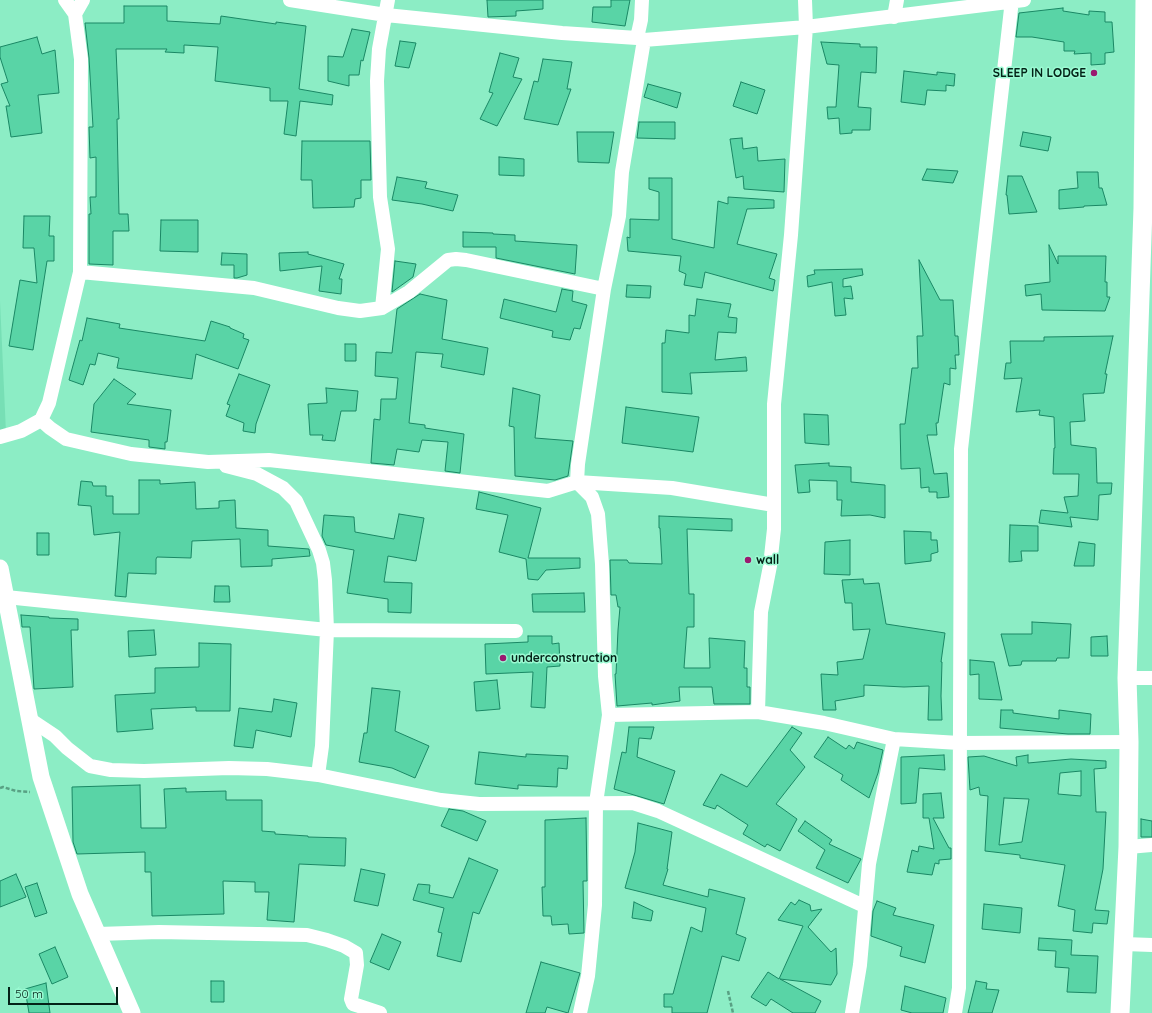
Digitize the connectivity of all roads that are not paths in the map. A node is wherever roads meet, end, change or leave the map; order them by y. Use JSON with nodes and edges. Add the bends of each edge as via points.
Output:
{"nodes":[{"id":1,"x":65,"y":0,"type":"edge"},
{"id":2,"x":83,"y":0,"type":"edge"},
{"id":3,"x":290,"y":0,"type":"edge"},
{"id":4,"x":388,"y":0,"type":"edge"},
{"id":5,"x":642,"y":0,"type":"edge"},
{"id":6,"x":805,"y":0,"type":"edge"},
{"id":7,"x":897,"y":0,"type":"edge"},
{"id":8,"x":1016,"y":0,"type":"edge"},
{"id":9,"x":1145,"y":0,"type":"edge"},
{"id":10,"x":75,"y":14,"type":"junction"},
{"id":11,"x":386,"y":15,"type":"junction"},
{"id":12,"x":894,"y":17,"type":"junction"},
{"id":13,"x":806,"y":27,"type":"junction"},
{"id":14,"x":1148,"y":29,"type":"edge"},
{"id":15,"x":641,"y":39,"type":"junction"},
{"id":16,"x":1147,"y":207,"type":"edge"},
{"id":17,"x":80,"y":272,"type":"junction"},
{"id":18,"x":604,"y":289,"type":"junction"},
{"id":19,"x":382,"y":308,"type":"junction"},
{"id":20,"x":41,"y":420,"type":"junction"},
{"id":21,"x":0,"y":437,"type":"edge"},
{"id":22,"x":208,"y":462,"type":"junction"},
{"id":23,"x":577,"y":482,"type":"junction"},
{"id":24,"x":774,"y":505,"type":"junction"},
{"id":25,"x":0,"y":568,"type":"edge"},
{"id":26,"x":6,"y":597,"type":"junction"},
{"id":27,"x":327,"y":630,"type":"junction"},
{"id":28,"x":516,"y":631,"type":"dead end"},
{"id":29,"x":1127,"y":678,"type":"junction"},
{"id":30,"x":1152,"y":678,"type":"edge"},
{"id":31,"x":758,"y":712,"type":"junction"},
{"id":32,"x":609,"y":715,"type":"junction"},
{"id":33,"x":30,"y":720,"type":"junction"},
{"id":34,"x":894,"y":739,"type":"junction"},
{"id":35,"x":1129,"y":742,"type":"junction"},
{"id":36,"x":959,"y":743,"type":"junction"},
{"id":37,"x":318,"y":775,"type":"junction"},
{"id":38,"x":596,"y":803,"type":"junction"},
{"id":39,"x":1152,"y":846,"type":"edge"},
{"id":40,"x":1128,"y":847,"type":"junction"},
{"id":41,"x":864,"y":906,"type":"junction"},
{"id":42,"x":98,"y":934,"type":"junction"},
{"id":43,"x":1124,"y":944,"type":"junction"},
{"id":44,"x":1152,"y":945,"type":"edge"},
{"id":45,"x":132,"y":1013,"type":"edge"},
{"id":46,"x":380,"y":1013,"type":"edge"},
{"id":47,"x":580,"y":1013,"type":"edge"},
{"id":48,"x":852,"y":1013,"type":"edge"},
{"id":49,"x":955,"y":1013,"type":"edge"},
{"id":50,"x":1120,"y":1013,"type":"edge"}],
"edges":[{"from":1,"to":10,"type":"street"},
{"from":2,"to":10,"type":"street"},
{"from":3,"to":11,"type":"street"},
{"from":4,"to":11,"type":"street"},
{"from":5,"to":15,"type":"street"},
{"from":6,"to":13,"type":"street"},
{"from":7,"to":12,"type":"street"},
{"from":8,"to":12,"type":"street"},
{"from":8,"to":36,"type":"street","via":[[961,448]]},
{"from":9,"to":14,"type":"main road"},
{"from":10,"to":17,"type":"street","via":[[81,59]]},
{"from":11,"to":15,"type":"street"},
{"from":11,"to":19,"type":"street","via":[[379,49],[377,81],[380,197],[388,249]]},
{"from":12,"to":13,"type":"street"},
{"from":13,"to":15,"type":"street"},
{"from":13,"to":24,"type":"street","via":[[792,235],[774,404]]},
{"from":14,"to":16,"type":"main road"},
{"from":15,"to":18,"type":"street","via":[[622,172],[619,216]]},
{"from":16,"to":29,"type":"main road"},
{"from":17,"to":19,"type":"street","via":[[254,288],[360,311]]},
{"from":17,"to":20,"type":"street","via":[[49,404]]},
{"from":18,"to":19,"type":"street","via":[[456,259],[448,260],[409,292]]},
{"from":18,"to":23,"type":"street"},
{"from":20,"to":21,"type":"street"},
{"from":20,"to":22,"type":"street","via":[[66,439],[131,454]]},
{"from":22,"to":23,"type":"street","via":[[269,460],[548,491]]},
{"from":22,"to":27,"type":"street","via":[[257,474],[283,488],[296,501],[323,563]]},
{"from":23,"to":24,"type":"street","via":[[672,488]]},
{"from":23,"to":32,"type":"street","via":[[592,497],[598,514]]},
{"from":24,"to":31,"type":"street","via":[[770,566],[761,612]]},
{"from":25,"to":26,"type":"street"},
{"from":26,"to":27,"type":"street"},
{"from":26,"to":33,"type":"street"},
{"from":27,"to":28,"type":"street"},
{"from":27,"to":37,"type":"street","via":[[322,746]]},
{"from":29,"to":30,"type":"street"},
{"from":29,"to":35,"type":"main road"},
{"from":31,"to":32,"type":"street"},
{"from":31,"to":34,"type":"street","via":[[824,723]]},
{"from":32,"to":38,"type":"street"},
{"from":33,"to":37,"type":"street","via":[[55,736],[90,766],[111,770],[144,771],[267,768]]},
{"from":33,"to":42,"type":"street","via":[[41,777],[80,894]]},
{"from":34,"to":36,"type":"street"},
{"from":34,"to":41,"type":"street","via":[[869,864]]},
{"from":35,"to":36,"type":"street"},
{"from":35,"to":40,"type":"main road"},
{"from":36,"to":49,"type":"street","via":[[959,988]]},
{"from":37,"to":38,"type":"street","via":[[441,800],[479,804]]},
{"from":38,"to":41,"type":"street","via":[[633,803],[658,811]]},
{"from":38,"to":47,"type":"street","via":[[595,905],[588,976]]},
{"from":39,"to":40,"type":"street"},
{"from":40,"to":43,"type":"main road"},
{"from":41,"to":48,"type":"street","via":[[860,965]]},
{"from":42,"to":45,"type":"street"},
{"from":42,"to":46,"type":"street","via":[[159,932],[307,935],[326,940],[356,953],[357,965],[351,999],[353,1004]]},
{"from":43,"to":44,"type":"street"},
{"from":43,"to":50,"type":"main road"}]}
